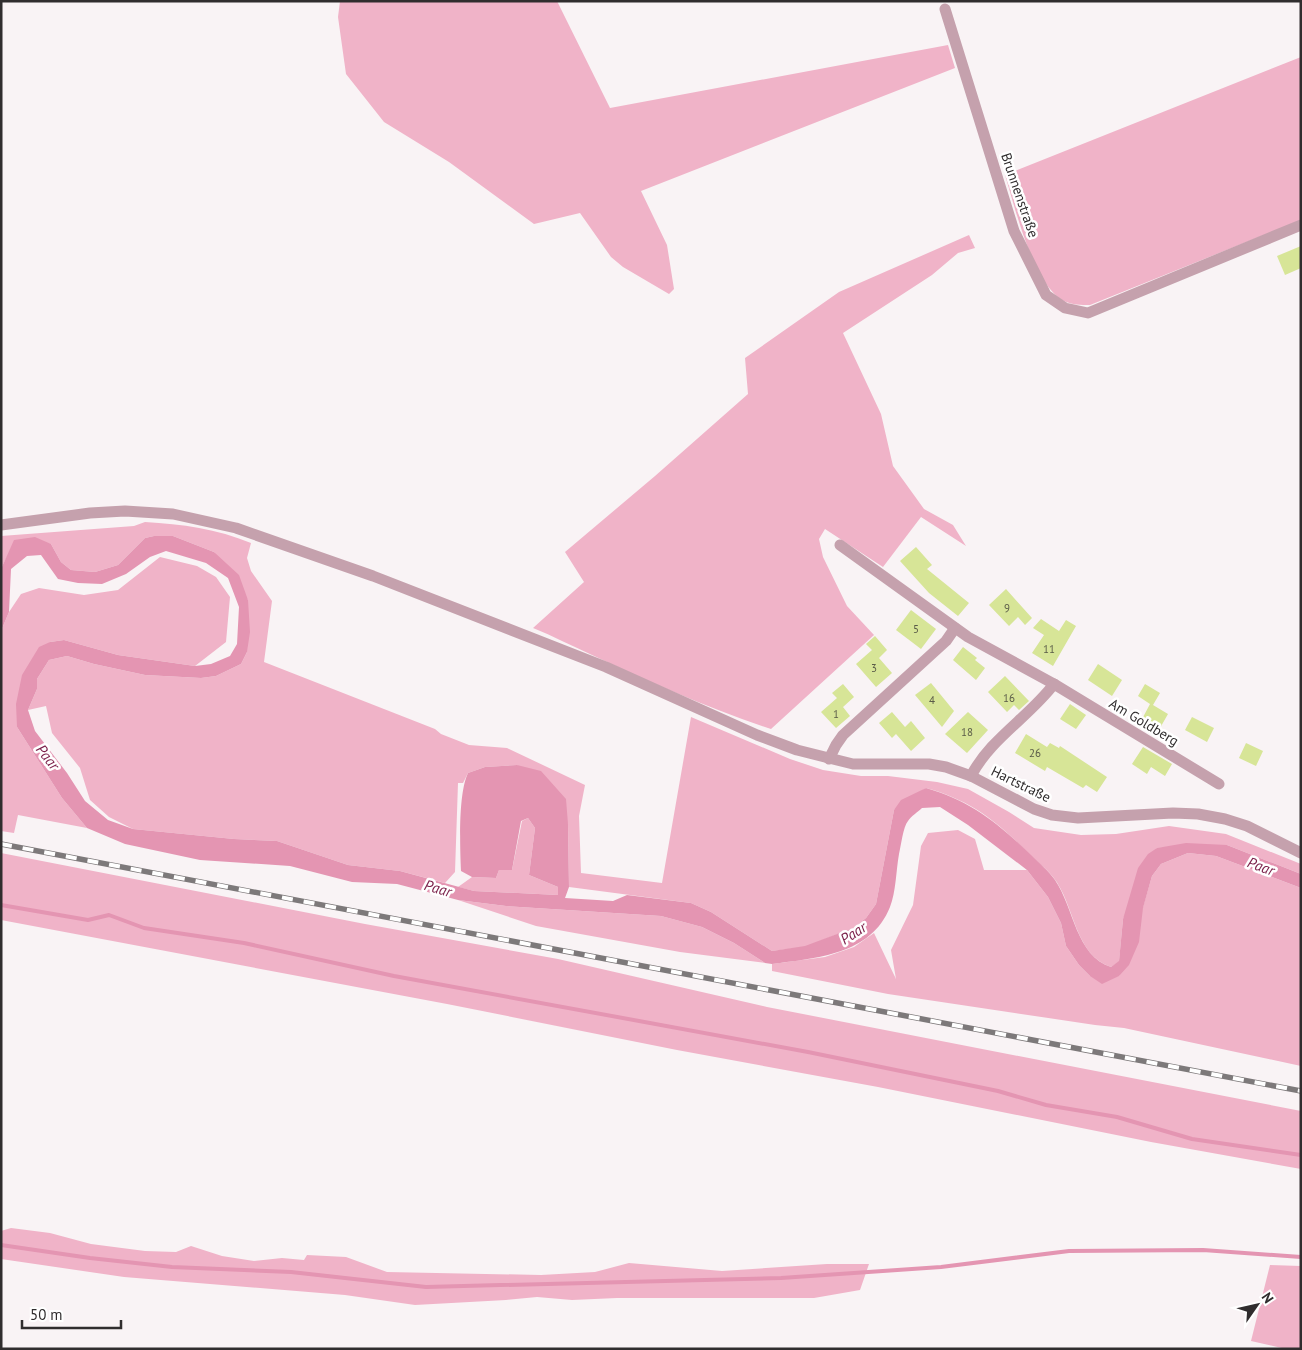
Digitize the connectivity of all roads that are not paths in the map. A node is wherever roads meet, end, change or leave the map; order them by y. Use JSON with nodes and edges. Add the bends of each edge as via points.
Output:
{"nodes":[{"id":1,"x":945,"y":9,"type":"dead end"},
{"id":2,"x":1301,"y":225,"type":"edge"},
{"id":3,"x":1,"y":525,"type":"edge"},
{"id":4,"x":840,"y":545,"type":"dead end"},
{"id":5,"x":955,"y":628,"type":"junction"},
{"id":6,"x":1054,"y":684,"type":"junction"},
{"id":7,"x":829,"y":759,"type":"junction"},
{"id":8,"x":971,"y":776,"type":"junction"},
{"id":9,"x":1219,"y":784,"type":"dead end"},
{"id":10,"x":1301,"y":853,"type":"edge"}],
"edges":[{"from":1,"to":2,"type":"street","name":"Brunnenstraße","via":[[1014,231],[1046,295],[1065,308],[1088,313]]},
{"from":3,"to":7,"type":"street","name":"Hartstraße","via":[[125,511],[173,514],[236,528],[373,576],[606,666],[757,735]]},
{"from":4,"to":5,"type":"street","name":"Am Goldberg"},
{"from":5,"to":6,"type":"street","name":"Am Goldberg"},
{"from":5,"to":7,"type":"street","via":[[946,641],[843,736]]},
{"from":6,"to":8,"type":"street","via":[[1042,700],[984,754]]},
{"from":6,"to":9,"type":"street","name":"Am Goldberg"},
{"from":7,"to":8,"type":"street","name":"Hartstraße","via":[[853,764],[929,764]]},
{"from":8,"to":10,"type":"street","name":"Hartstraße","via":[[1034,810],[1052,815],[1078,818],[1173,813],[1225,818]]}]}
